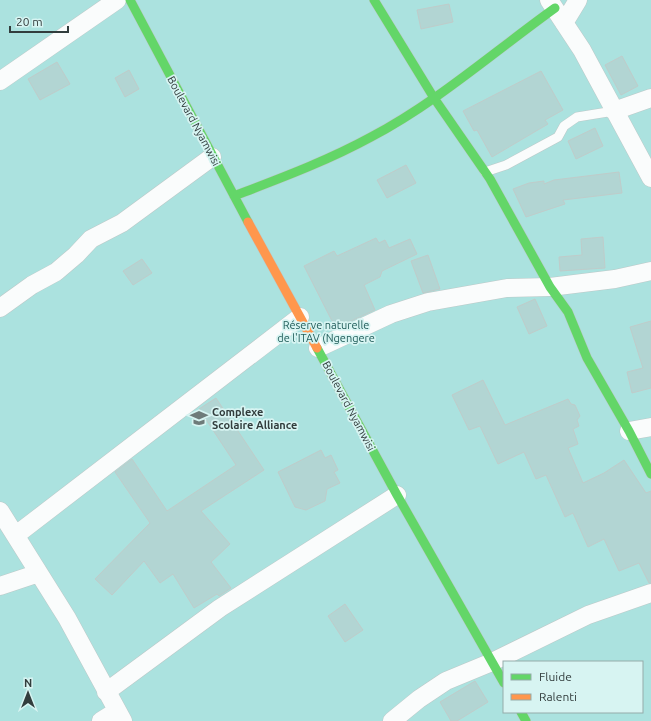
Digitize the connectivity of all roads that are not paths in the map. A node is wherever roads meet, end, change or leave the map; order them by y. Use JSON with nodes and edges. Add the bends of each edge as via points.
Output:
{"nodes":[{"id":1,"x":117,"y":0,"type":"edge"},
{"id":2,"x":130,"y":0,"type":"edge"},
{"id":3,"x":374,"y":0,"type":"edge"},
{"id":4,"x":578,"y":0,"type":"edge"},
{"id":5,"x":556,"y":10,"type":"edge"},
{"id":6,"x":0,"y":82,"type":"edge"},
{"id":7,"x":434,"y":98,"type":"junction"},
{"id":8,"x":651,"y":98,"type":"edge"},
{"id":9,"x":614,"y":111,"type":"junction"},
{"id":10,"x":212,"y":157,"type":"junction"},
{"id":11,"x":485,"y":172,"type":"junction"},
{"id":12,"x":651,"y":178,"type":"edge"},
{"id":13,"x":234,"y":196,"type":"junction"},
{"id":14,"x":651,"y":271,"type":"edge"},
{"id":15,"x":550,"y":287,"type":"junction"},
{"id":16,"x":0,"y":308,"type":"edge"},
{"id":17,"x":300,"y":317,"type":"junction"},
{"id":18,"x":318,"y":348,"type":"junction"},
{"id":19,"x":651,"y":427,"type":"edge"},
{"id":20,"x":629,"y":431,"type":"junction"},
{"id":21,"x":651,"y":474,"type":"edge"},
{"id":22,"x":397,"y":495,"type":"junction"},
{"id":23,"x":0,"y":511,"type":"edge"},
{"id":24,"x":16,"y":535,"type":"junction"},
{"id":25,"x":39,"y":573,"type":"junction"},
{"id":26,"x":0,"y":586,"type":"edge"},
{"id":27,"x":651,"y":593,"type":"edge"},
{"id":28,"x":492,"y":662,"type":"junction"},
{"id":29,"x":503,"y":681,"type":"edge"},
{"id":30,"x":106,"y":692,"type":"junction"},
{"id":31,"x":120,"y":716,"type":"edge"},
{"id":32,"x":101,"y":721,"type":"edge"},
{"id":33,"x":392,"y":721,"type":"edge"}],
"edges":[{"from":1,"to":6,"type":"street"},
{"from":2,"to":10,"type":"street","name":"Boulevard Nyamwisi"},
{"from":3,"to":7,"type":"street"},
{"from":4,"to":5,"type":"street"},
{"from":5,"to":7,"type":"street","via":[[512,38]]},
{"from":5,"to":9,"type":"street","via":[[582,50]]},
{"from":7,"to":11,"type":"street"},
{"from":7,"to":13,"type":"street","via":[[372,137],[303,170]]},
{"from":8,"to":9,"type":"street"},
{"from":9,"to":11,"type":"lane","via":[[577,117],[564,126],[558,137],[506,165]]},
{"from":9,"to":12,"type":"street"},
{"from":10,"to":13,"type":"street","name":"Boulevard Nyamwisi"},
{"from":10,"to":16,"type":"street","via":[[122,223],[91,239],[76,256],[56,272],[32,285]]},
{"from":11,"to":15,"type":"street"},
{"from":13,"to":17,"type":"street","name":"Boulevard Nyamwisi"},
{"from":14,"to":15,"type":"street","via":[[615,279]]},
{"from":15,"to":18,"type":"street","via":[[507,288],[428,302],[391,314]]},
{"from":15,"to":20,"type":"street","via":[[568,312],[587,358]]},
{"from":17,"to":18,"type":"street","name":"Boulevard Nyamwisi"},
{"from":17,"to":24,"type":"street"},
{"from":18,"to":22,"type":"street","name":"Boulevard Nyamwisi"},
{"from":19,"to":20,"type":"street"},
{"from":20,"to":21,"type":"street"},
{"from":22,"to":28,"type":"street","name":"Boulevard Nyamwisi"},
{"from":22,"to":30,"type":"street","via":[[220,608]]},
{"from":23,"to":24,"type":"street"},
{"from":24,"to":25,"type":"street"},
{"from":25,"to":26,"type":"street"},
{"from":25,"to":30,"type":"street","via":[[67,618]]},
{"from":27,"to":28,"type":"street","via":[[588,615]]},
{"from":28,"to":29,"type":"street","name":"Boulevard Nyamwisi"},
{"from":28,"to":33,"type":"street","via":[[446,681]]},
{"from":30,"to":31,"type":"street"},
{"from":31,"to":32,"type":"street"}]}
